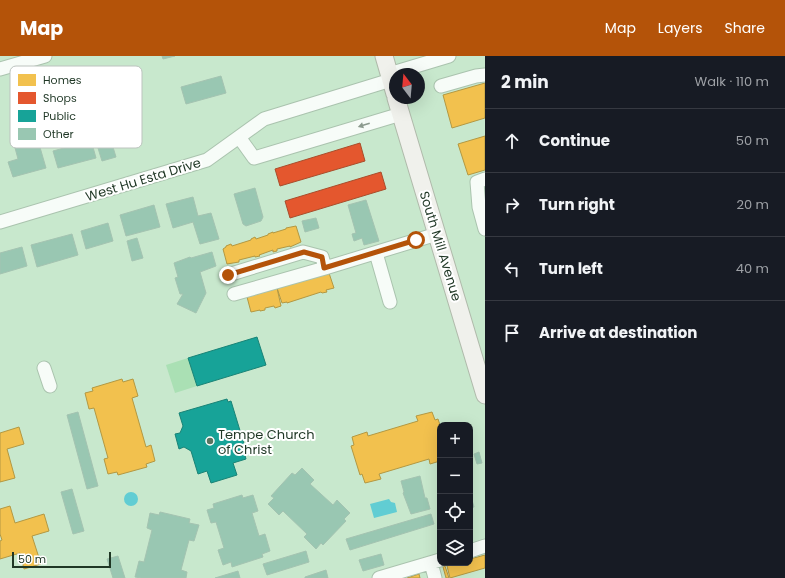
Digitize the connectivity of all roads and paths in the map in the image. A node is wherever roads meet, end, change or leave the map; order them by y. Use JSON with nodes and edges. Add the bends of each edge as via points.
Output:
{"nodes":[{"id":1,"x":44,"y":56,"type":"edge"},
{"id":2,"x":384,"y":56,"type":"edge"},
{"id":3,"x":449,"y":56,"type":"edge"},
{"id":4,"x":10,"y":66,"type":"edge"},
{"id":5,"x":10,"y":66,"type":"edge"},
{"id":6,"x":424,"y":68,"type":"edge"},
{"id":7,"x":0,"y":69,"type":"edge"},
{"id":8,"x":389,"y":73,"type":"edge"},
{"id":9,"x":485,"y":75,"type":"edge"},
{"id":10,"x":389,"y":84,"type":"edge"},
{"id":11,"x":440,"y":86,"type":"dead end"},
{"id":12,"x":399,"y":106,"type":"edge"},
{"id":13,"x":239,"y":137,"type":"junction"},
{"id":14,"x":485,"y":179,"type":"edge"},
{"id":15,"x":0,"y":222,"type":"edge"},
{"id":16,"x":485,"y":229,"type":"edge"},
{"id":17,"x":437,"y":234,"type":"junction"},
{"id":18,"x":376,"y":253,"type":"junction"},
{"id":19,"x":324,"y":268,"type":"junction"},
{"id":20,"x":228,"y":275,"type":"dead end"},
{"id":21,"x":234,"y":294,"type":"dead end"},
{"id":22,"x":390,"y":302,"type":"dead end"},
{"id":23,"x":44,"y":368,"type":"dead end"},
{"id":24,"x":50,"y":386,"type":"dead end"},
{"id":25,"x":485,"y":395,"type":"edge"},
{"id":26,"x":485,"y":546,"type":"edge"},
{"id":27,"x":473,"y":550,"type":"edge"},
{"id":28,"x":435,"y":561,"type":"edge"},
{"id":29,"x":379,"y":578,"type":"edge"},
{"id":30,"x":435,"y":578,"type":"edge"}],
"edges":[{"from":1,"to":4,"type":"street"},
{"from":2,"to":8,"type":"main road"},
{"from":3,"to":6,"type":"street","name":"West Hu Esta Drive"},
{"from":5,"to":7,"type":"street"},
{"from":9,"to":11,"type":"street"},
{"from":10,"to":13,"type":"street","name":"West Hu Esta Drive","via":[[264,119]]},
{"from":12,"to":13,"type":"street","one_way":true,"via":[[254,158]]},
{"from":12,"to":17,"type":"main road","name":"South Mill Avenue"},
{"from":13,"to":15,"type":"street","name":"West Hu Esta Drive","via":[[207,160]]},
{"from":14,"to":16,"type":"street","via":[[477,182],[479,207]]},
{"from":17,"to":18,"type":"street"},
{"from":17,"to":25,"type":"main road","name":"South Mill Avenue"},
{"from":18,"to":19,"type":"street"},
{"from":18,"to":22,"type":"street"},
{"from":19,"to":20,"type":"street","via":[[322,257],[304,252]]},
{"from":19,"to":21,"type":"street"},
{"from":23,"to":24,"type":"street"},
{"from":26,"to":27,"type":"street"},
{"from":28,"to":29,"type":"street"},
{"from":28,"to":30,"type":"street"}]}
